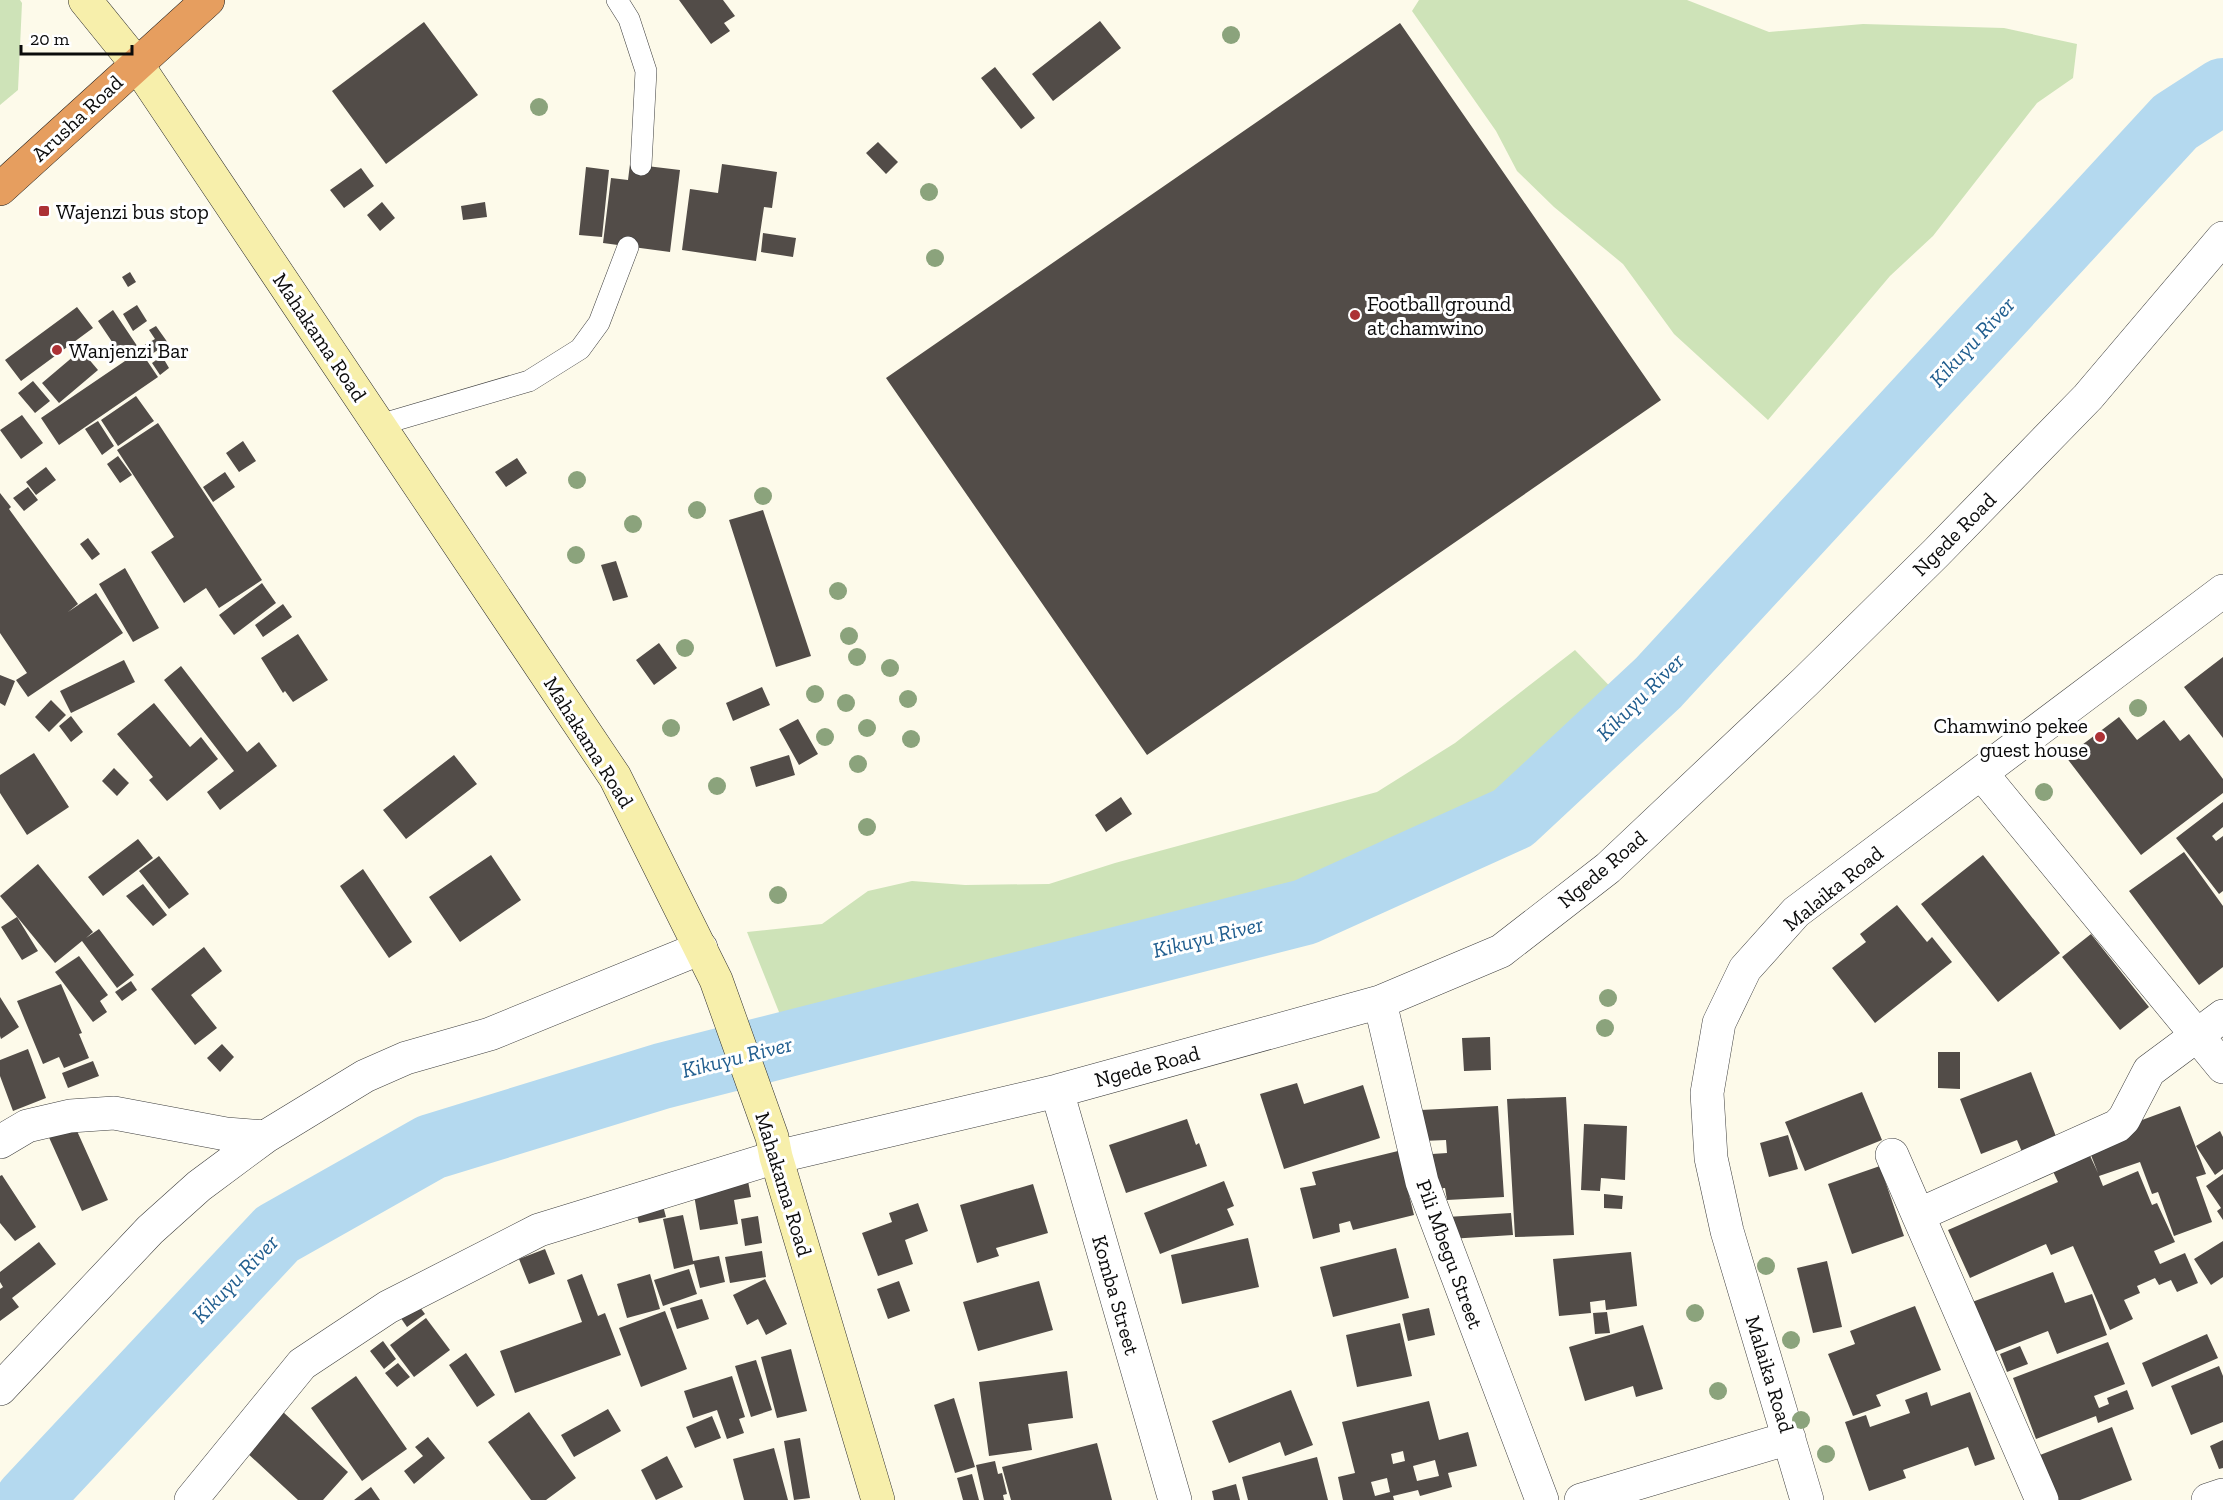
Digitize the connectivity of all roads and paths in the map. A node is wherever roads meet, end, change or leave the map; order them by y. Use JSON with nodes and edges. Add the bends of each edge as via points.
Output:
{"nodes":[{"id":1,"x":85,"y":0,"type":"edge"},
{"id":2,"x":208,"y":0,"type":"edge"},
{"id":3,"x":617,"y":0,"type":"edge"},
{"id":4,"x":136,"y":63,"type":"junction"},
{"id":5,"x":641,"y":165,"type":"dead end"},
{"id":6,"x":0,"y":189,"type":"edge"},
{"id":7,"x":2223,"y":238,"type":"edge"},
{"id":8,"x":628,"y":247,"type":"dead end"},
{"id":9,"x":379,"y":425,"type":"junction"},
{"id":10,"x":2223,"y":591,"type":"edge"},
{"id":11,"x":1982,"y":774,"type":"junction"},
{"id":12,"x":701,"y":948,"type":"junction"},
{"id":13,"x":1380,"y":1002,"type":"junction"},
{"id":14,"x":2210,"y":1026,"type":"edge"},
{"id":15,"x":2223,"y":1067,"type":"edge"},
{"id":16,"x":1057,"y":1091,"type":"junction"},
{"id":17,"x":265,"y":1137,"type":"junction"},
{"id":18,"x":0,"y":1142,"type":"edge"},
{"id":19,"x":774,"y":1147,"type":"junction"},
{"id":20,"x":1892,"y":1155,"type":"dead end"},
{"id":21,"x":1918,"y":1215,"type":"junction"},
{"id":22,"x":0,"y":1389,"type":"edge"},
{"id":23,"x":1789,"y":1438,"type":"junction"},
{"id":24,"x":2223,"y":1495,"type":"edge"},
{"id":25,"x":191,"y":1500,"type":"edge"},
{"id":26,"x":878,"y":1500,"type":"edge"},
{"id":27,"x":1175,"y":1500,"type":"edge"},
{"id":28,"x":1542,"y":1500,"type":"edge"},
{"id":29,"x":1581,"y":1500,"type":"edge"},
{"id":30,"x":1807,"y":1500,"type":"edge"},
{"id":31,"x":2042,"y":1500,"type":"edge"},
{"id":32,"x":2208,"y":1500,"type":"edge"}],
"edges":[{"from":1,"to":4,"type":"street","name":"Mahakama Road"},
{"from":2,"to":4,"type":"highway","name":"Arusha Road"},
{"from":3,"to":5,"type":"lane","via":[[629,19],[646,71]]},
{"from":4,"to":6,"type":"highway","name":"Arusha Road"},
{"from":4,"to":9,"type":"street","name":"Mahakama Road"},
{"from":7,"to":13,"type":"street","name":"Ngede Road","via":[[2088,397],[1944,545],[1608,868],[1502,951]]},
{"from":8,"to":9,"type":"lane","via":[[599,322],[580,349],[529,381]]},
{"from":9,"to":12,"type":"street","name":"Mahakama Road","via":[[615,777]]},
{"from":10,"to":11,"type":"street","name":"Malaika Road"},
{"from":11,"to":14,"type":"street"},
{"from":11,"to":23,"type":"street","name":"Malaika Road","via":[[1797,912],[1745,969],[1719,1023],[1707,1093],[1711,1158],[1727,1231]]},
{"from":12,"to":17,"type":"street","via":[[490,1034],[406,1058],[365,1076]]},
{"from":12,"to":19,"type":"street","name":"Mahakama Road","via":[[716,980]]},
{"from":13,"to":16,"type":"street","name":"Ngede Road"},
{"from":13,"to":28,"type":"street","name":"Pili Mbegu Street","via":[[1422,1182]]},
{"from":14,"to":15,"type":"street"},
{"from":14,"to":21,"type":"street","via":[[2149,1071],[2117,1126]]},
{"from":16,"to":19,"type":"street","name":"Ngede Road"},
{"from":16,"to":27,"type":"street","name":"Komba Street"},
{"from":17,"to":18,"type":"street","via":[[226,1134],[114,1113],[70,1116],[27,1126]]},
{"from":17,"to":22,"type":"street","via":[[199,1186],[150,1230]]},
{"from":19,"to":25,"type":"street","name":"Ngede Road","via":[[539,1230],[388,1307],[302,1364]]},
{"from":19,"to":26,"type":"street","name":"Mahakama Road"},
{"from":20,"to":21,"type":"street"},
{"from":21,"to":31,"type":"street"},
{"from":23,"to":29,"type":"street"},
{"from":23,"to":30,"type":"street","name":"Malaika Road"},
{"from":24,"to":32,"type":"street"}]}
